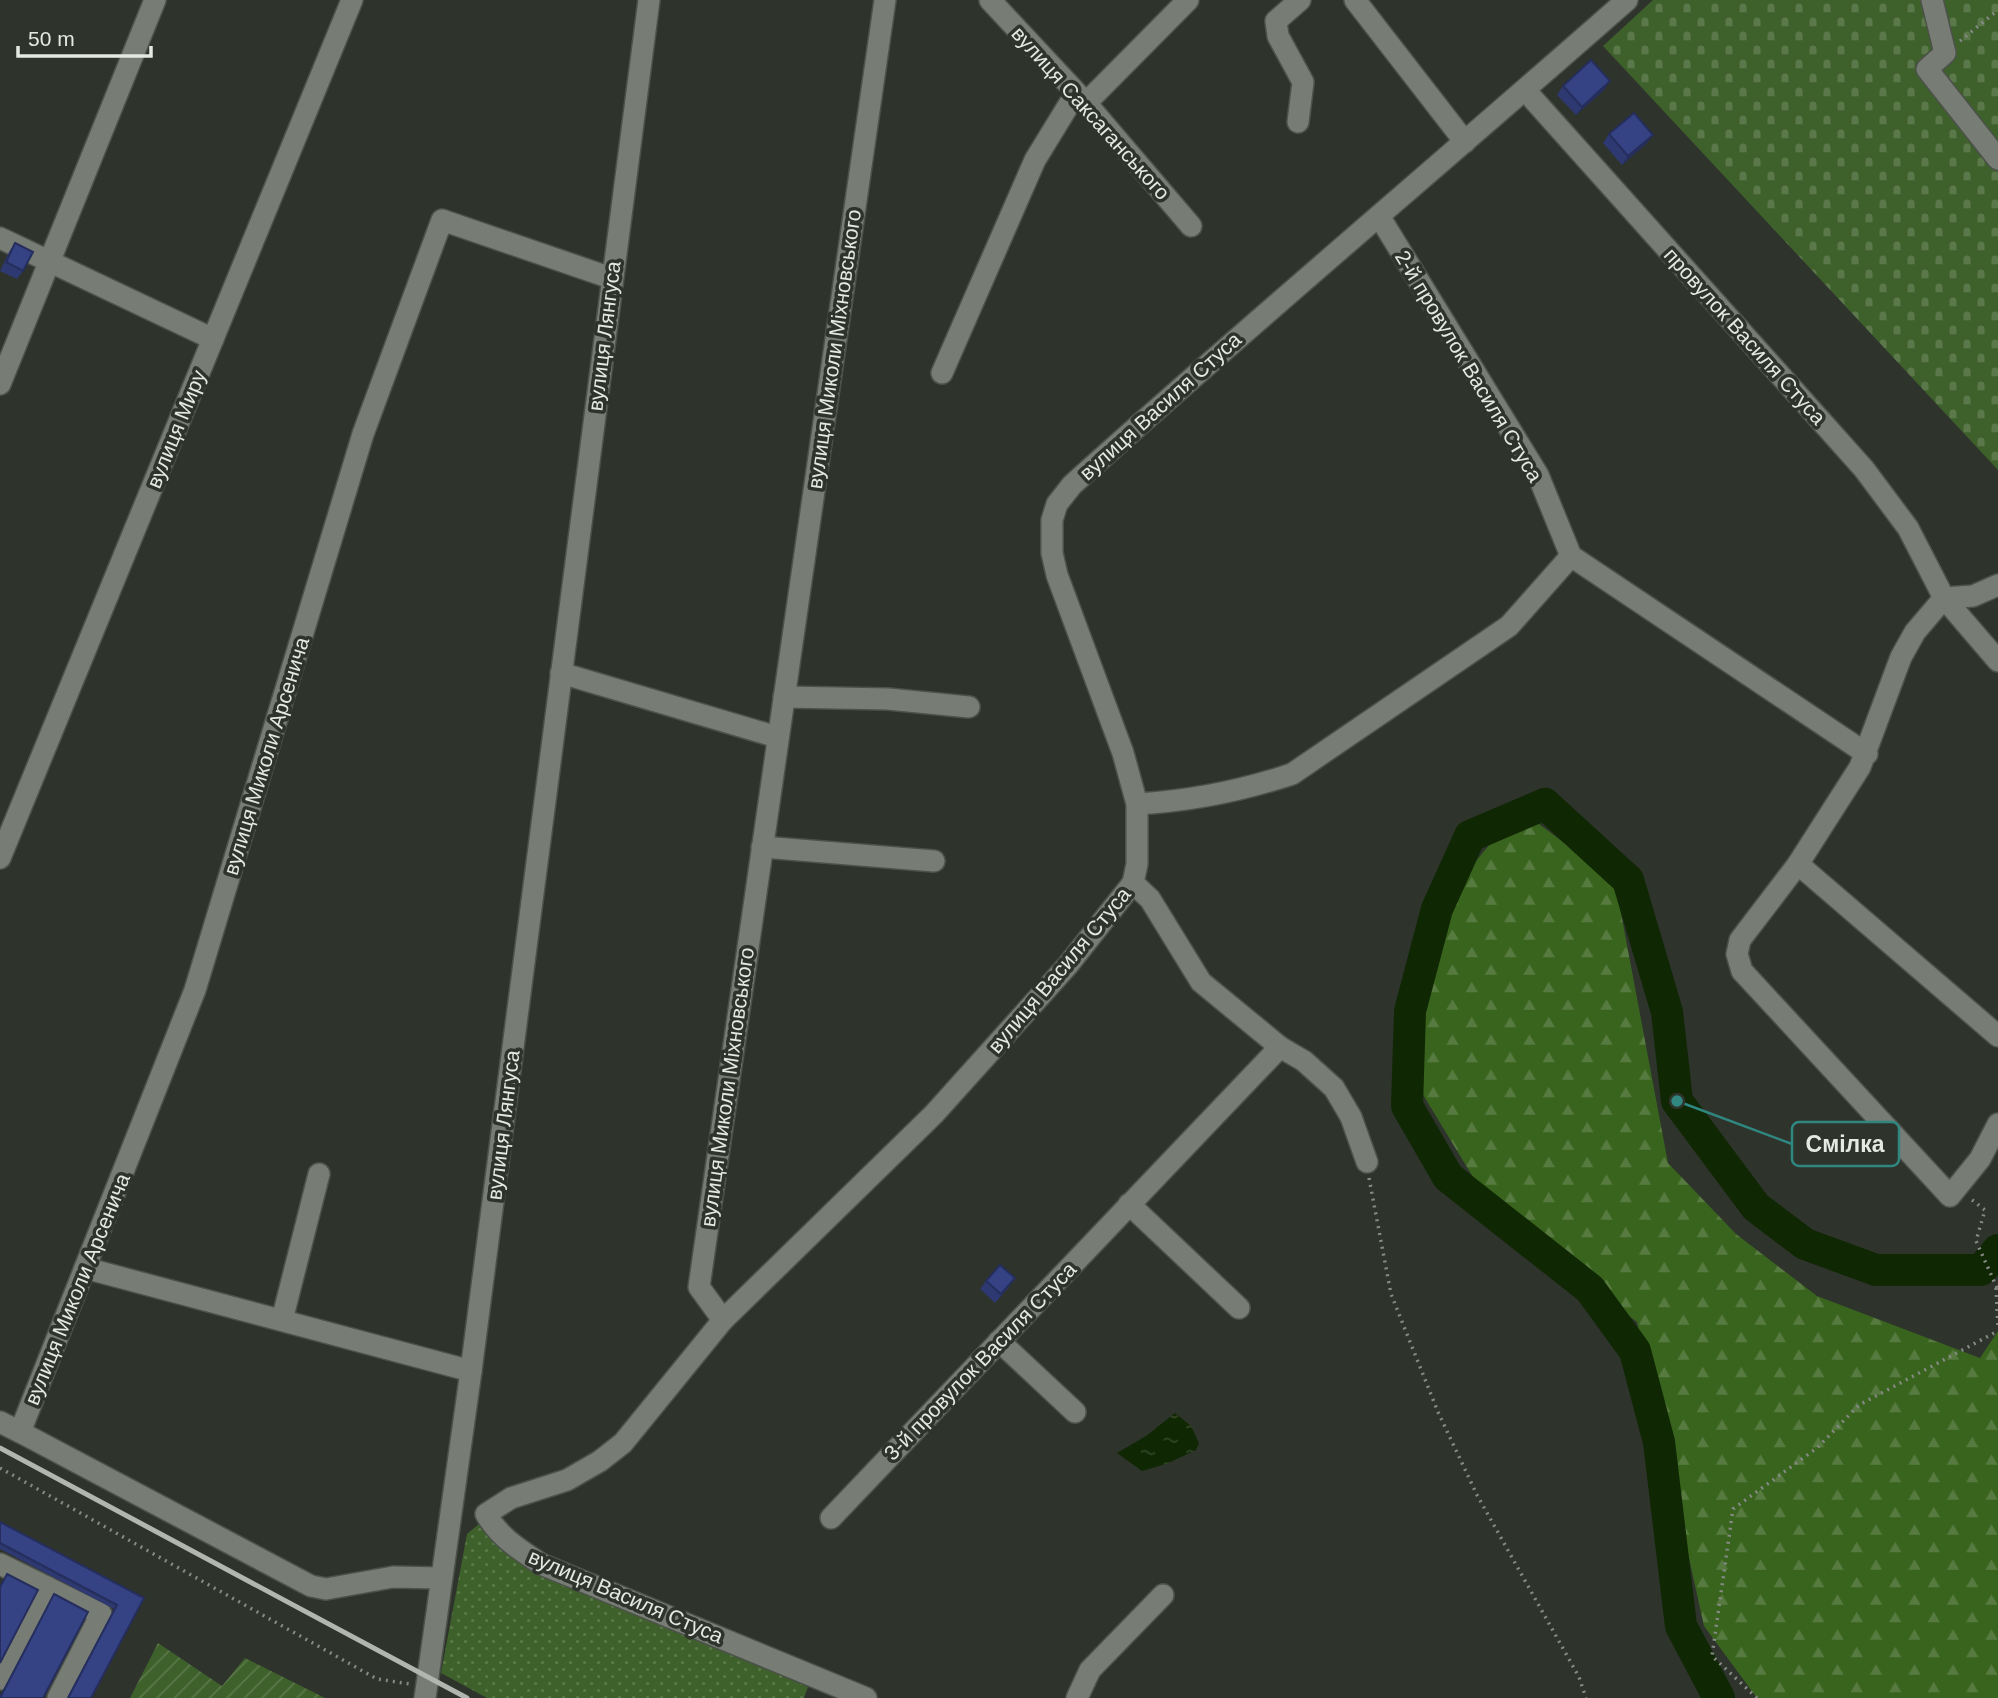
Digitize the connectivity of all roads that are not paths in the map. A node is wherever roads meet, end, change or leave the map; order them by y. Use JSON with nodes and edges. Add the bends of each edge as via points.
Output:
{"nodes":[{"id":1,"x":155,"y":0,"type":"edge"},
{"id":2,"x":352,"y":0,"type":"edge"},
{"id":3,"x":649,"y":0,"type":"edge"},
{"id":4,"x":884,"y":0,"type":"edge"},
{"id":5,"x":990,"y":0,"type":"edge"},
{"id":6,"x":1188,"y":0,"type":"edge"},
{"id":7,"x":1300,"y":0,"type":"edge"},
{"id":8,"x":1355,"y":0,"type":"edge"},
{"id":9,"x":1627,"y":0,"type":"edge"},
{"id":10,"x":1932,"y":0,"type":"edge"},
{"id":11,"x":1525,"y":90,"type":"junction"},
{"id":12,"x":1081,"y":98,"type":"junction"},
{"id":13,"x":1298,"y":122,"type":"dead end"},
{"id":14,"x":1465,"y":142,"type":"junction"},
{"id":15,"x":1998,"y":159,"type":"edge"},
{"id":16,"x":1379,"y":216,"type":"junction"},
{"id":17,"x":1191,"y":226,"type":"dead end"},
{"id":18,"x":0,"y":238,"type":"edge"},
{"id":19,"x":52,"y":262,"type":"junction"},
{"id":20,"x":611,"y":278,"type":"junction"},
{"id":21,"x":213,"y":339,"type":"junction"},
{"id":22,"x":942,"y":373,"type":"dead end"},
{"id":23,"x":0,"y":384,"type":"edge"},
{"id":24,"x":1571,"y":556,"type":"junction"},
{"id":25,"x":1998,"y":585,"type":"edge"},
{"id":26,"x":1944,"y":598,"type":"junction"},
{"id":27,"x":1998,"y":661,"type":"edge"},
{"id":28,"x":561,"y":673,"type":"junction"},
{"id":29,"x":784,"y":697,"type":"junction"},
{"id":30,"x":970,"y":707,"type":"dead end"},
{"id":31,"x":777,"y":737,"type":"junction"},
{"id":32,"x":1867,"y":754,"type":"junction"},
{"id":33,"x":1137,"y":804,"type":"junction"},
{"id":34,"x":762,"y":847,"type":"junction"},
{"id":35,"x":0,"y":858,"type":"edge"},
{"id":36,"x":934,"y":860,"type":"dead end"},
{"id":37,"x":1798,"y":864,"type":"junction"},
{"id":38,"x":1133,"y":883,"type":"junction"},
{"id":39,"x":1998,"y":1036,"type":"edge"},
{"id":40,"x":1279,"y":1047,"type":"junction"},
{"id":41,"x":1998,"y":1124,"type":"edge"},
{"id":42,"x":1367,"y":1162,"type":"road end"},
{"id":43,"x":319,"y":1174,"type":"dead end"},
{"id":44,"x":1129,"y":1204,"type":"junction"},
{"id":45,"x":85,"y":1268,"type":"junction"},
{"id":46,"x":1239,"y":1308,"type":"dead end"},
{"id":47,"x":723,"y":1320,"type":"junction"},
{"id":48,"x":282,"y":1321,"type":"junction"},
{"id":49,"x":999,"y":1341,"type":"junction"},
{"id":50,"x":471,"y":1371,"type":"junction"},
{"id":51,"x":1075,"y":1412,"type":"dead end"},
{"id":52,"x":0,"y":1422,"type":"edge"},
{"id":53,"x":20,"y":1432,"type":"junction"},
{"id":54,"x":450,"y":1508,"type":"junction"},
{"id":55,"x":486,"y":1514,"type":"junction"},
{"id":56,"x":831,"y":1518,"type":"dead end"},
{"id":57,"x":0,"y":1565,"type":"edge"},
{"id":58,"x":441,"y":1578,"type":"junction"},
{"id":59,"x":47,"y":1587,"type":"junction"},
{"id":60,"x":1163,"y":1595,"type":"dead end"},
{"id":61,"x":0,"y":1679,"type":"edge"},
{"id":62,"x":425,"y":1692,"type":"edge"},
{"id":63,"x":58,"y":1698,"type":"edge"},
{"id":64,"x":866,"y":1698,"type":"edge"},
{"id":65,"x":1077,"y":1698,"type":"edge"}],
"edges":[{"from":1,"to":19,"type":"street"},
{"from":2,"to":21,"type":"street","name":"вулиця Миру"},
{"from":3,"to":20,"type":"street","name":"вулиця Лянгуса"},
{"from":4,"to":29,"type":"street","name":"вулиця Миколи Міхновського"},
{"from":5,"to":12,"type":"street","name":"вулиця Саксаганського"},
{"from":6,"to":12,"type":"street"},
{"from":7,"to":13,"type":"street","via":[[1276,21],[1278,36],[1303,82]]},
{"from":8,"to":14,"type":"street"},
{"from":9,"to":11,"type":"street","name":"вулиця Василя Стуса"},
{"from":10,"to":15,"type":"street","via":[[1945,53],[1927,69]]},
{"from":11,"to":14,"type":"street","name":"вулиця Василя Стуса"},
{"from":11,"to":26,"type":"street","name":"провулок Василя Стуса","via":[[1864,469],[1908,528]]},
{"from":12,"to":17,"type":"street","name":"вулиця Саксаганського"},
{"from":12,"to":22,"type":"street","via":[[1035,160]]},
{"from":14,"to":16,"type":"street","name":"вулиця Василя Стуса"},
{"from":16,"to":24,"type":"street","name":"2-й провулок Василя Стуса","via":[[1538,475]]},
{"from":16,"to":33,"type":"street","name":"вулиця Василя Стуса","via":[[1262,313],[1072,485],[1057,504],[1050,535],[1057,575],[1123,753]]},
{"from":18,"to":19,"type":"street"},
{"from":19,"to":21,"type":"street"},
{"from":19,"to":23,"type":"street"},
{"from":20,"to":28,"type":"street","name":"вулиця Лянгуса"},
{"from":20,"to":45,"type":"street","name":"вулиця Миколи Арсенича","via":[[442,220],[363,435],[195,990]]},
{"from":21,"to":35,"type":"street","name":"вулиця Миру"},
{"from":24,"to":32,"type":"street"},
{"from":24,"to":33,"type":"street","via":[[1509,626],[1292,774],[1182,802]]},
{"from":25,"to":26,"type":"street","via":[[1973,596]]},
{"from":26,"to":27,"type":"street","name":"провулок Василя Стуса"},
{"from":26,"to":32,"type":"street","via":[[1901,657]]},
{"from":28,"to":31,"type":"street"},
{"from":28,"to":50,"type":"street","name":"вулиця Лянгуса"},
{"from":29,"to":30,"type":"street","via":[[888,699]]},
{"from":29,"to":31,"type":"street","name":"вулиця Миколи Міхновського"},
{"from":31,"to":34,"type":"street","name":"вулиця Миколи Міхновського"},
{"from":32,"to":37,"type":"street"},
{"from":33,"to":38,"type":"street","name":"вулиця Василя Стуса","via":[[1138,864]]},
{"from":34,"to":36,"type":"street"},
{"from":34,"to":47,"type":"street","name":"вулиця Миколи Міхновського","via":[[699,1287]]},
{"from":37,"to":39,"type":"street"},
{"from":37,"to":41,"type":"street","via":[[1740,940],[1737,954],[1742,971],[1950,1196],[1980,1159]]},
{"from":38,"to":40,"type":"street","via":[[1150,899],[1200,982]]},
{"from":38,"to":47,"type":"street","name":"вулиця Василя Стуса","via":[[1068,965],[934,1114]]},
{"from":40,"to":42,"type":"street","via":[[1304,1061],[1334,1088],[1351,1117]]},
{"from":40,"to":44,"type":"street","name":"3-й провулок Василя Стуса"},
{"from":43,"to":48,"type":"street"},
{"from":44,"to":46,"type":"street"},
{"from":44,"to":49,"type":"street","name":"3-й провулок Василя Стуса"},
{"from":45,"to":48,"type":"street"},
{"from":45,"to":53,"type":"street","name":"вулиця Миколи Арсенича"},
{"from":47,"to":55,"type":"street","name":"вулиця Василя Стуса","via":[[623,1443],[567,1480],[511,1498]]},
{"from":48,"to":50,"type":"street"},
{"from":49,"to":51,"type":"street"},
{"from":49,"to":56,"type":"street","name":"3-й провулок Василя Стуса"},
{"from":50,"to":54,"type":"street","name":"вулиця Лянгуса"},
{"from":52,"to":53,"type":"street","name":"вулиця Миколи Арсенича"},
{"from":53,"to":58,"type":"street","via":[[312,1586],[327,1589],[393,1577]]},
{"from":54,"to":55,"type":"street"},
{"from":54,"to":58,"type":"street","name":"вулиця Лянгуса"},
{"from":55,"to":64,"type":"street","name":"вулиця Василя Стуса","via":[[509,1543],[541,1564]]},
{"from":57,"to":59,"type":"street"},
{"from":58,"to":62,"type":"street","name":"вулиця Лянгуса"},
{"from":59,"to":61,"type":"street"},
{"from":59,"to":63,"type":"street","via":[[101,1614]]},
{"from":60,"to":65,"type":"street","via":[[1090,1670]]}]}
